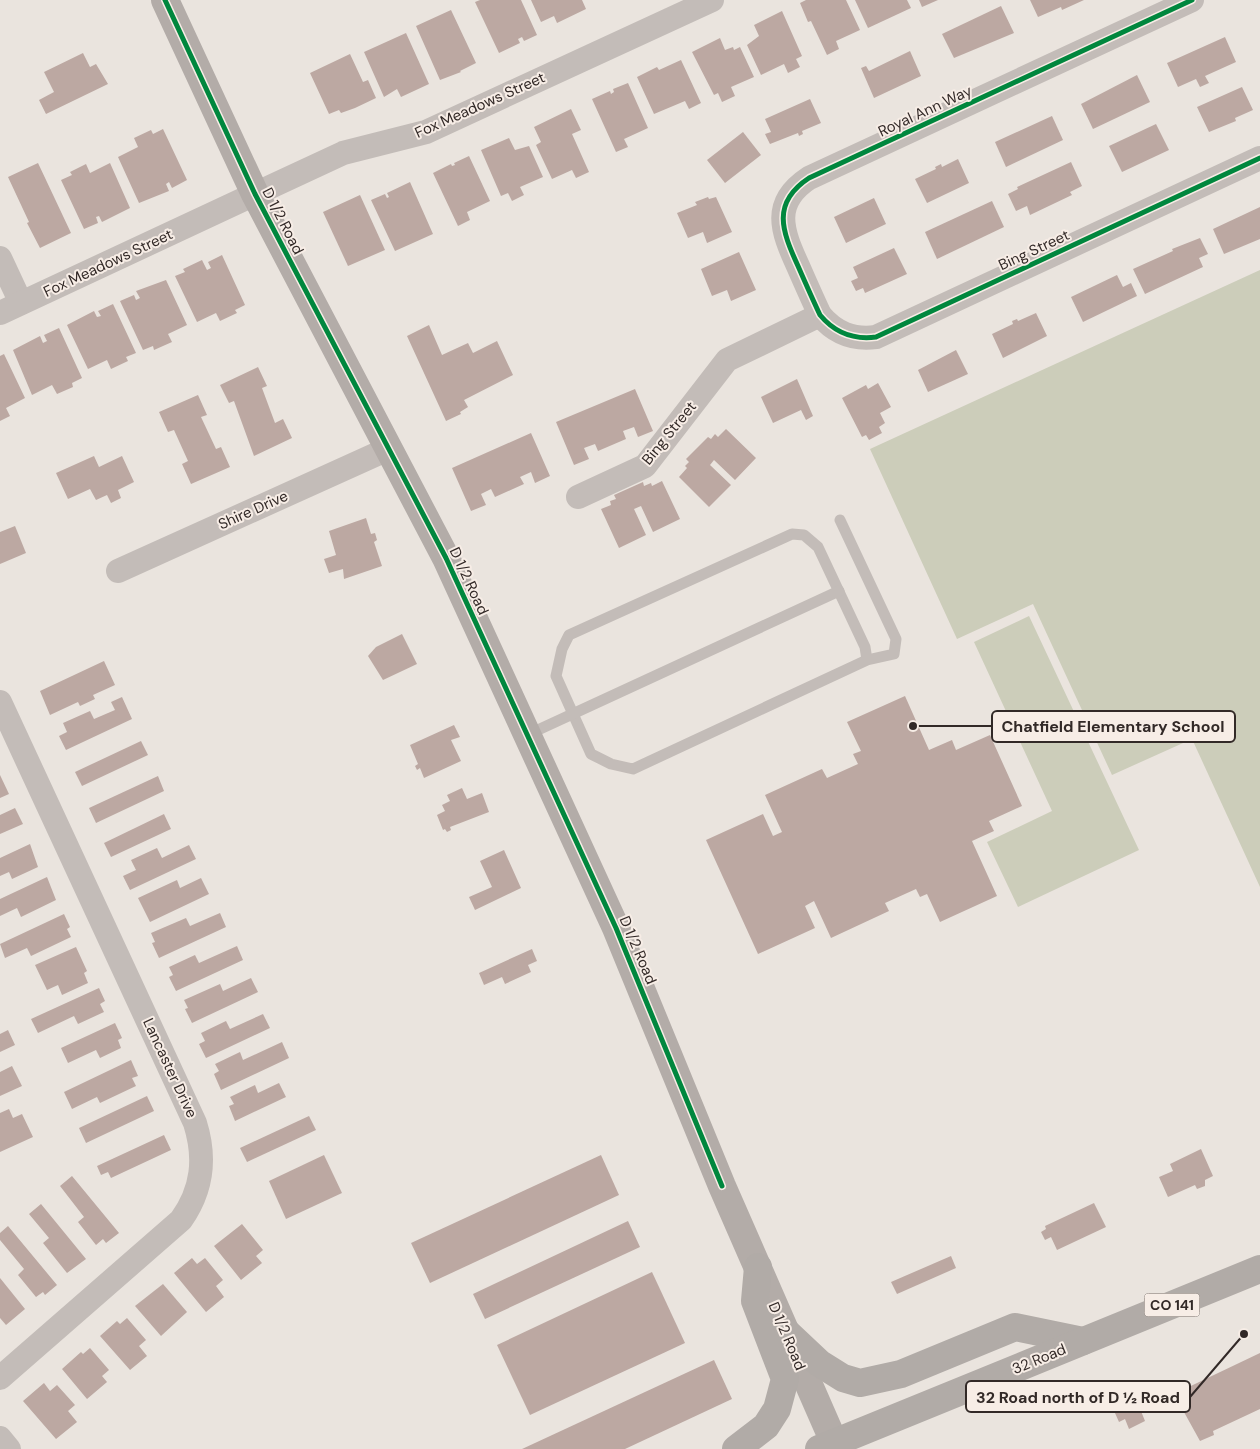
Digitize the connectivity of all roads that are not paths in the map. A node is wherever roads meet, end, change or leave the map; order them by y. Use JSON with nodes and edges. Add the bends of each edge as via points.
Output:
{"nodes":[{"id":1,"x":165,"y":0,"type":"edge"},
{"id":2,"x":712,"y":0,"type":"edge"},
{"id":3,"x":1192,"y":0,"type":"edge"},
{"id":4,"x":1260,"y":158,"type":"edge"},
{"id":5,"x":256,"y":194,"type":"junction"},
{"id":6,"x":0,"y":258,"type":"edge"},
{"id":7,"x":21,"y":303,"type":"junction"},
{"id":8,"x":0,"y":313,"type":"edge"},
{"id":9,"x":820,"y":315,"type":"junction"},
{"id":10,"x":388,"y":448,"type":"junction"},
{"id":11,"x":578,"y":497,"type":"dead end"},
{"id":12,"x":840,"y":520,"type":"dead end"},
{"id":13,"x":118,"y":571,"type":"dead end"},
{"id":14,"x":838,"y":591,"type":"junction"},
{"id":15,"x":867,"y":660,"type":"junction"},
{"id":16,"x":0,"y":702,"type":"edge"},
{"id":17,"x":572,"y":714,"type":"junction"},
{"id":18,"x":527,"y":735,"type":"junction"},
{"id":19,"x":758,"y":1267,"type":"junction"},
{"id":20,"x":1260,"y":1269,"type":"edge"},
{"id":21,"x":785,"y":1331,"type":"junction"},
{"id":22,"x":1083,"y":1340,"type":"junction"},
{"id":23,"x":0,"y":1378,"type":"edge"},
{"id":24,"x":0,"y":1438,"type":"edge"},
{"id":25,"x":830,"y":1447,"type":"edge"},
{"id":26,"x":9,"y":1449,"type":"edge"},
{"id":27,"x":736,"y":1449,"type":"edge"}],
"edges":[{"from":1,"to":5,"type":"main road","name":"D 1/2 Road"},
{"from":2,"to":5,"type":"street","name":"Fox Meadows Street","via":[[426,132],[343,153]]},
{"from":3,"to":9,"type":"street","name":"Royal Ann Way","via":[[800,184],[787,201],[782,225]]},
{"from":4,"to":9,"type":"street","name":"Bing Street","via":[[876,337],[842,334]]},
{"from":5,"to":7,"type":"street","name":"Fox Meadows Street"},
{"from":5,"to":10,"type":"main road","name":"D 1/2 Road"},
{"from":6,"to":7,"type":"street"},
{"from":7,"to":8,"type":"street","name":"Fox Meadows Street"},
{"from":9,"to":11,"type":"street","name":"Bing Street","via":[[727,360],[645,466]]},
{"from":10,"to":13,"type":"street","name":"Shire Drive"},
{"from":10,"to":18,"type":"main road","name":"D 1/2 Road","via":[[446,558]]},
{"from":12,"to":15,"type":"lane","via":[[896,639],[894,654]]},
{"from":14,"to":15,"type":"lane"},
{"from":14,"to":17,"type":"lane"},
{"from":14,"to":17,"type":"lane","via":[[818,547],[804,535],[792,534],[569,635],[556,676]]},
{"from":15,"to":17,"type":"lane","via":[[633,769],[611,764],[591,754]]},
{"from":16,"to":23,"type":"street","name":"Lancaster Drive","via":[[195,1123],[202,1154],[199,1185],[181,1220]]},
{"from":17,"to":18,"type":"lane"},
{"from":18,"to":19,"type":"main road","name":"D 1/2 Road","via":[[616,928]]},
{"from":19,"to":21,"type":"main road","name":"D 1/2 Road"},
{"from":19,"to":27,"type":"main road","via":[[755,1301],[785,1379],[777,1409],[766,1426]]},
{"from":20,"to":22,"type":"main road","name":"32 Road","number":"CO 141"},
{"from":21,"to":22,"type":"main road","via":[[819,1363],[844,1378],[860,1383],[901,1374],[1015,1327]]},
{"from":21,"to":25,"type":"main road","name":"D 1/2 Road"},
{"from":22,"to":25,"type":"main road","name":"32 Road","number":"CO 141"},
{"from":24,"to":26,"type":"street"}]}
